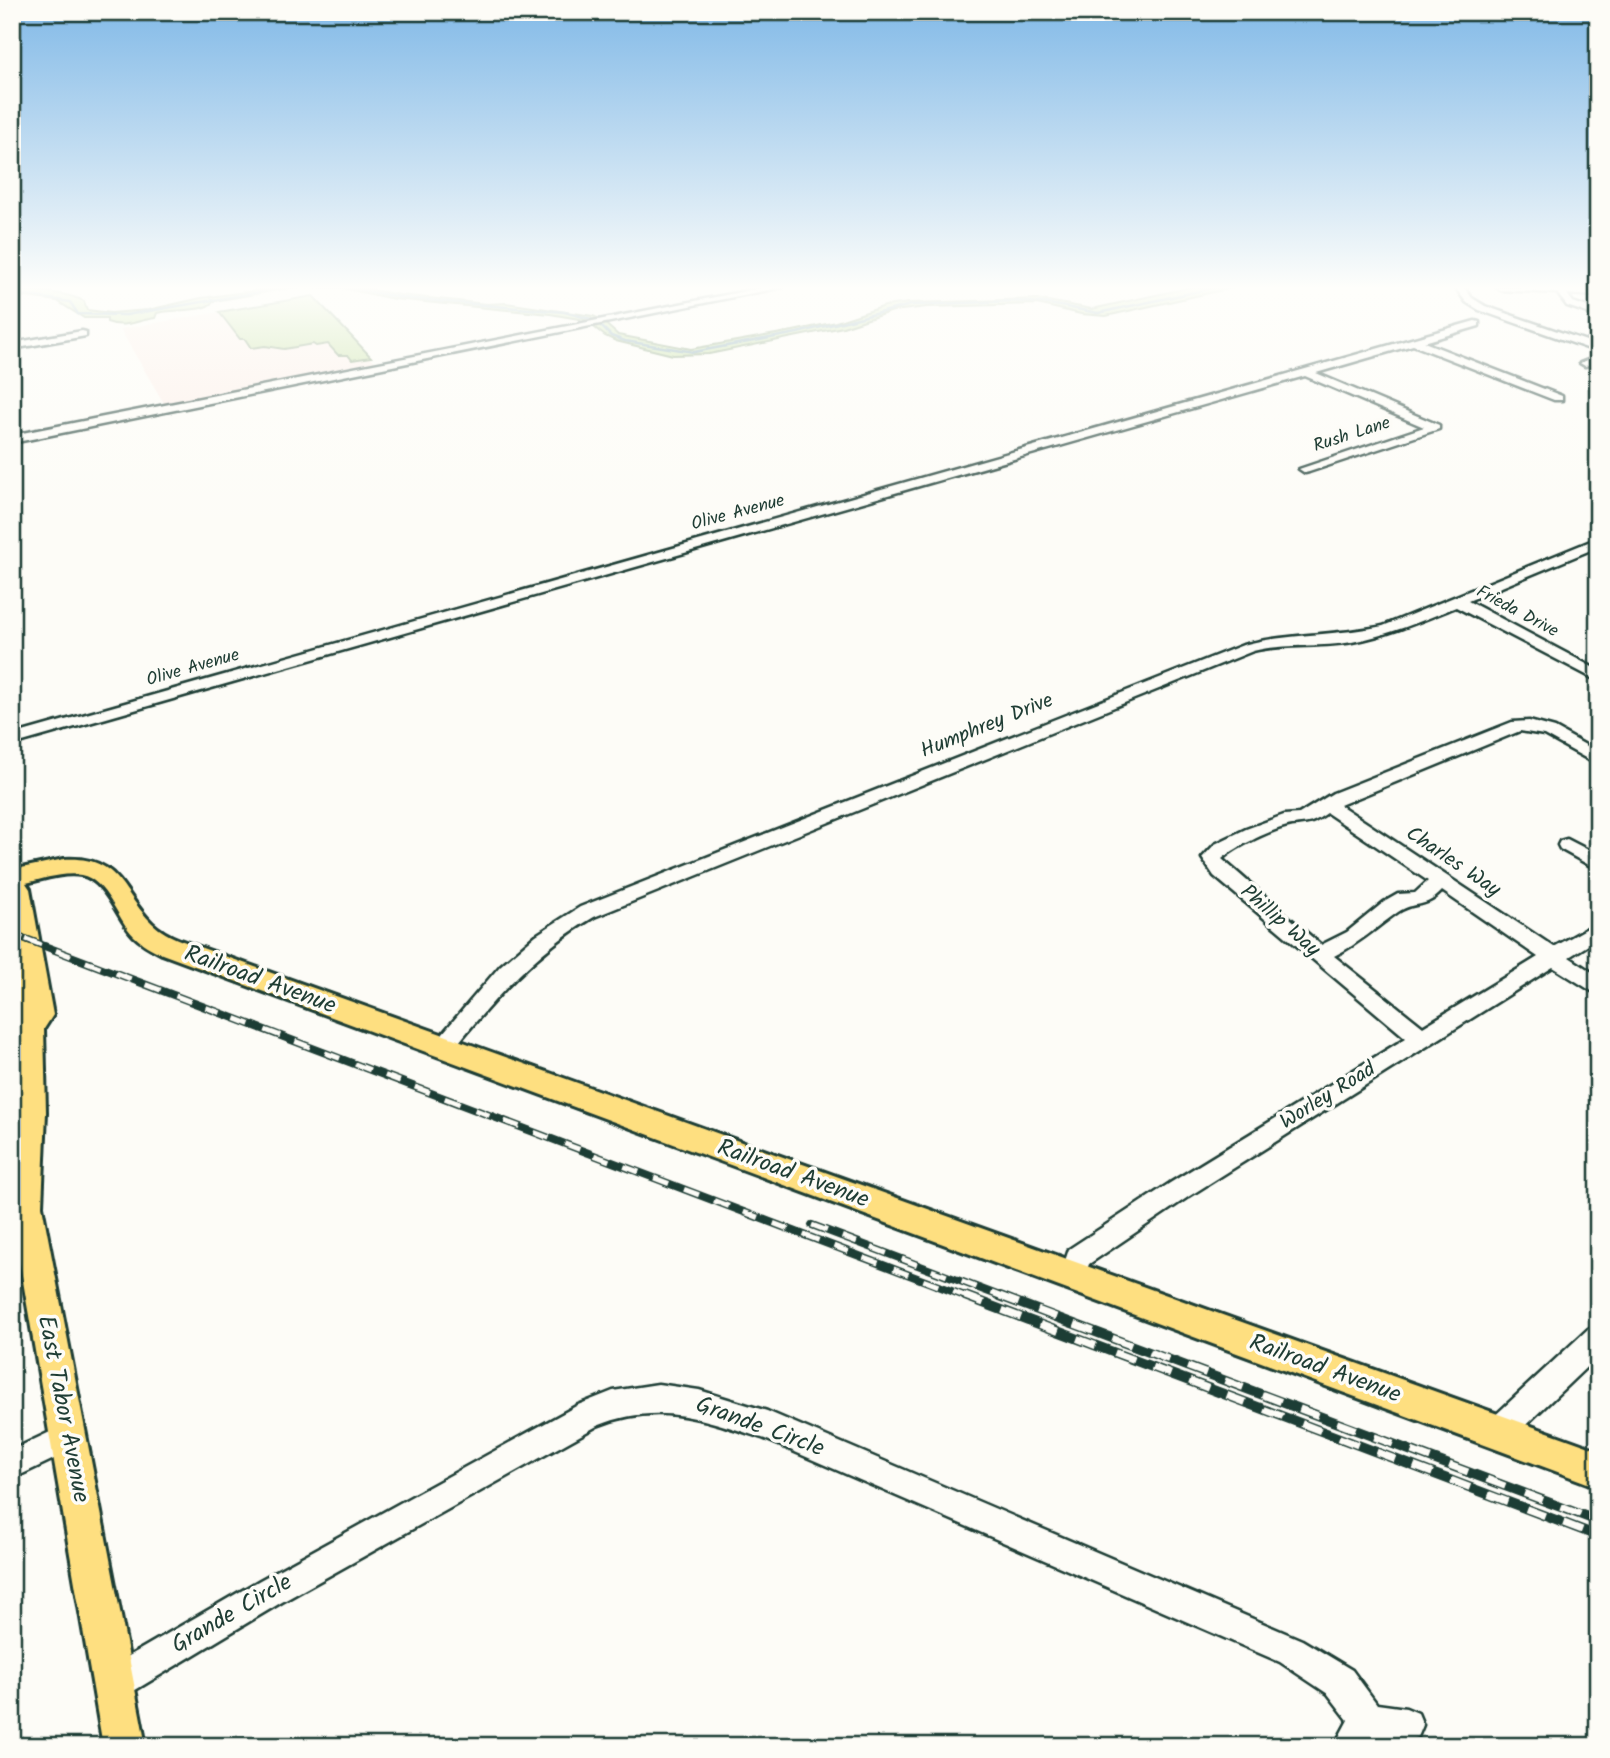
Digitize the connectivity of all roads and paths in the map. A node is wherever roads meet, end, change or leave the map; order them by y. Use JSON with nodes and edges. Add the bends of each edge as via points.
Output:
{"nodes":[{"id":1,"x":365,"y":369,"type":"edge"},
{"id":2,"x":1315,"y":369,"type":"edge"},
{"id":3,"x":1484,"y":369,"type":"edge"},
{"id":4,"x":1305,"y":372,"type":"junction"},
{"id":5,"x":1558,"y":398,"type":"dead end"},
{"id":6,"x":12,"y":439,"type":"edge"},
{"id":7,"x":1305,"y":469,"type":"dead end"},
{"id":8,"x":1598,"y":542,"type":"edge"},
{"id":9,"x":1456,"y":601,"type":"junction"},
{"id":10,"x":1598,"y":676,"type":"edge"},
{"id":11,"x":12,"y":740,"type":"edge"},
{"id":12,"x":1598,"y":760,"type":"edge"},
{"id":13,"x":1328,"y":804,"type":"junction"},
{"id":14,"x":1567,"y":845,"type":"dead end"},
{"id":15,"x":1598,"y":864,"type":"edge"},
{"id":16,"x":12,"y":878,"type":"edge"},
{"id":17,"x":1440,"y":880,"type":"junction"},
{"id":18,"x":12,"y":884,"type":"edge"},
{"id":19,"x":1598,"y":929,"type":"edge"},
{"id":20,"x":1318,"y":955,"type":"junction"},
{"id":21,"x":12,"y":958,"type":"edge"},
{"id":22,"x":1552,"y":958,"type":"junction"},
{"id":23,"x":1598,"y":987,"type":"edge"},
{"id":24,"x":30,"y":1028,"type":"junction"},
{"id":25,"x":1422,"y":1038,"type":"junction"},
{"id":26,"x":442,"y":1047,"type":"junction"},
{"id":27,"x":21,"y":1234,"type":"edge"},
{"id":28,"x":1073,"y":1276,"type":"junction"},
{"id":29,"x":1598,"y":1338,"type":"edge"},
{"id":30,"x":1498,"y":1432,"type":"junction"},
{"id":31,"x":67,"y":1438,"type":"junction"},
{"id":32,"x":12,"y":1465,"type":"edge"},
{"id":33,"x":1598,"y":1469,"type":"edge"},
{"id":34,"x":115,"y":1682,"type":"junction"},
{"id":35,"x":1406,"y":1725,"type":"dead end"},
{"id":36,"x":1360,"y":1732,"type":"edge"},
{"id":37,"x":125,"y":1746,"type":"edge"}],
"edges":[{"from":1,"to":6,"type":"street"},
{"from":2,"to":4,"type":"street","name":"Olive Avenue"},
{"from":3,"to":5,"type":"street"},
{"from":4,"to":7,"type":"street","name":"Rush Lane","via":[[1435,427]]},
{"from":4,"to":11,"type":"street","name":"Olive Avenue"},
{"from":8,"to":9,"type":"street","name":"Humphrey Drive"},
{"from":9,"to":10,"type":"street","name":"Frieda Drive"},
{"from":9,"to":26,"type":"street","name":"Humphrey Drive","via":[[1387,630],[1248,648],[587,912],[560,927],[498,979]]},
{"from":12,"to":13,"type":"street","name":"Phillip Way","via":[[1546,730],[1518,726]]},
{"from":13,"to":17,"type":"street","name":"Charles Way"},
{"from":13,"to":20,"type":"street","name":"Phillip Way","via":[[1301,820],[1290,819],[1222,848],[1212,858],[1221,871]]},
{"from":14,"to":15,"type":"street"},
{"from":16,"to":26,"type":"main road","name":"Railroad Avenue","via":[[65,867],[97,870],[152,937]]},
{"from":17,"to":20,"type":"street","via":[[1427,895],[1405,899],[1354,937]]},
{"from":17,"to":22,"type":"street","name":"Charles Way"},
{"from":18,"to":24,"type":"main road","name":"East Tabor Avenue","via":[[18,889],[39,1015]]},
{"from":19,"to":22,"type":"street","name":"Worley Road"},
{"from":20,"to":25,"type":"street","name":"Phillip Way"},
{"from":21,"to":24,"type":"main road","name":"East Tabor Avenue","via":[[19,1018]]},
{"from":22,"to":23,"type":"street","name":"Charles Way"},
{"from":22,"to":25,"type":"street","name":"Worley Road"},
{"from":24,"to":27,"type":"main road","name":"East Tabor Avenue","via":[[31,1112]]},
{"from":25,"to":28,"type":"street","name":"Worley Road","via":[[1077,1256]]},
{"from":26,"to":28,"type":"main road","name":"Railroad Avenue"},
{"from":27,"to":31,"type":"main road","name":"East Tabor Avenue"},
{"from":28,"to":30,"type":"main road","name":"Railroad Avenue"},
{"from":29,"to":30,"type":"street"},
{"from":30,"to":33,"type":"main road","name":"Railroad Avenue"},
{"from":31,"to":32,"type":"street"},
{"from":31,"to":34,"type":"main road","name":"East Tabor Avenue"},
{"from":34,"to":36,"type":"street","name":"Grande Circle","via":[[588,1415],[614,1404],[666,1398],[689,1400],[767,1425],[1292,1651],[1340,1682]]},
{"from":34,"to":37,"type":"main road","name":"East Tabor Avenue"},
{"from":35,"to":36,"type":"street","name":"Grande Circle"}]}
